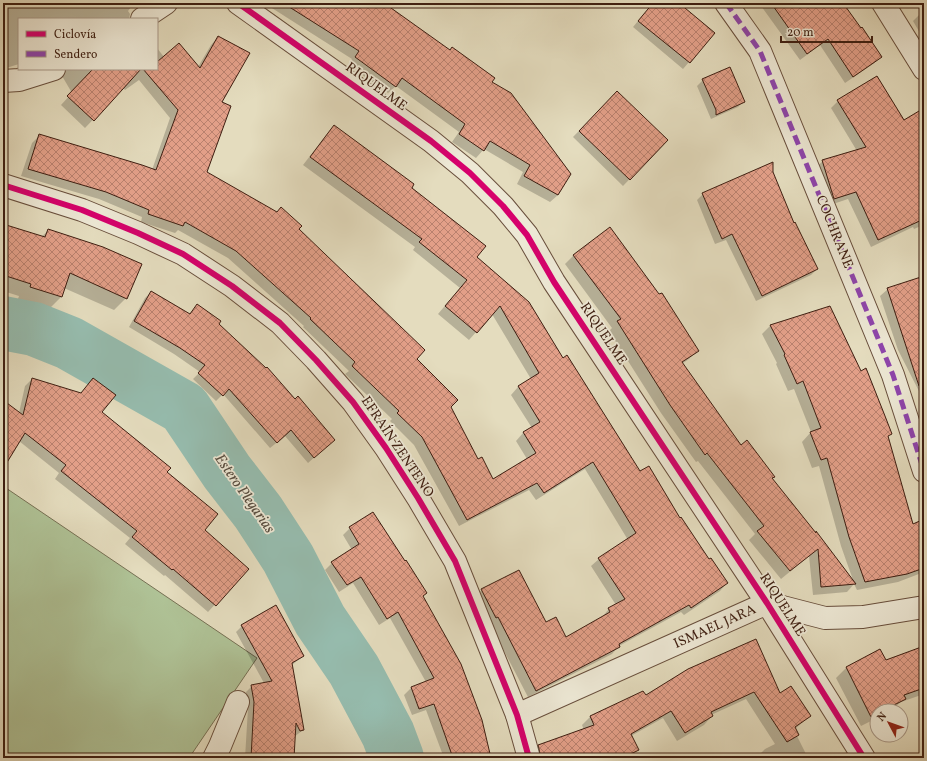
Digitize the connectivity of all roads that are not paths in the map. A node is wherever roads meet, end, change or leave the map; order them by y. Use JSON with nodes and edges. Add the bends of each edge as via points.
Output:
{"nodes":[{"id":1,"x":166,"y":3,"type":"edge"},
{"id":2,"x":238,"y":3,"type":"edge"},
{"id":3,"x":726,"y":3,"type":"edge"},
{"id":4,"x":883,"y":3,"type":"edge"},
{"id":5,"x":144,"y":18,"type":"edge"},
{"id":6,"x":924,"y":69,"type":"edge"},
{"id":7,"x":51,"y":70,"type":"edge"},
{"id":8,"x":3,"y":81,"type":"edge"},
{"id":9,"x":3,"y":186,"type":"edge"},
{"id":10,"x":924,"y":471,"type":"edge"},
{"id":11,"x":768,"y":604,"type":"junction"},
{"id":12,"x":924,"y":607,"type":"edge"},
{"id":13,"x":238,"y":702,"type":"dead end"},
{"id":14,"x":517,"y":715,"type":"junction"},
{"id":15,"x":214,"y":758,"type":"edge"},
{"id":16,"x":529,"y":758,"type":"edge"},
{"id":17,"x":864,"y":758,"type":"edge"}],
"edges":[{"from":1,"to":5,"type":"street"},
{"from":2,"to":11,"type":"street","name":"RIQUELME","via":[[431,141],[470,173],[503,206],[527,235],[559,289]]},
{"from":3,"to":10,"type":"street","name":"COCHRANE","via":[[760,51],[893,376]]},
{"from":4,"to":6,"type":"street"},
{"from":7,"to":8,"type":"street","via":[[19,80]]},
{"from":9,"to":14,"type":"street","name":"EFRAÍN ZENTENO","via":[[82,210],[183,254],[232,286],[280,324],[316,360],[353,402],[386,448],[455,561]]},
{"from":11,"to":12,"type":"street","name":"ISMAEL JARA","via":[[825,618],[863,617]]},
{"from":11,"to":14,"type":"street","name":"ISMAEL JARA"},
{"from":11,"to":17,"type":"street","name":"RIQUELME"},
{"from":13,"to":15,"type":"street"},
{"from":14,"to":16,"type":"street","name":"EFRAÍN ZENTENO"}]}
